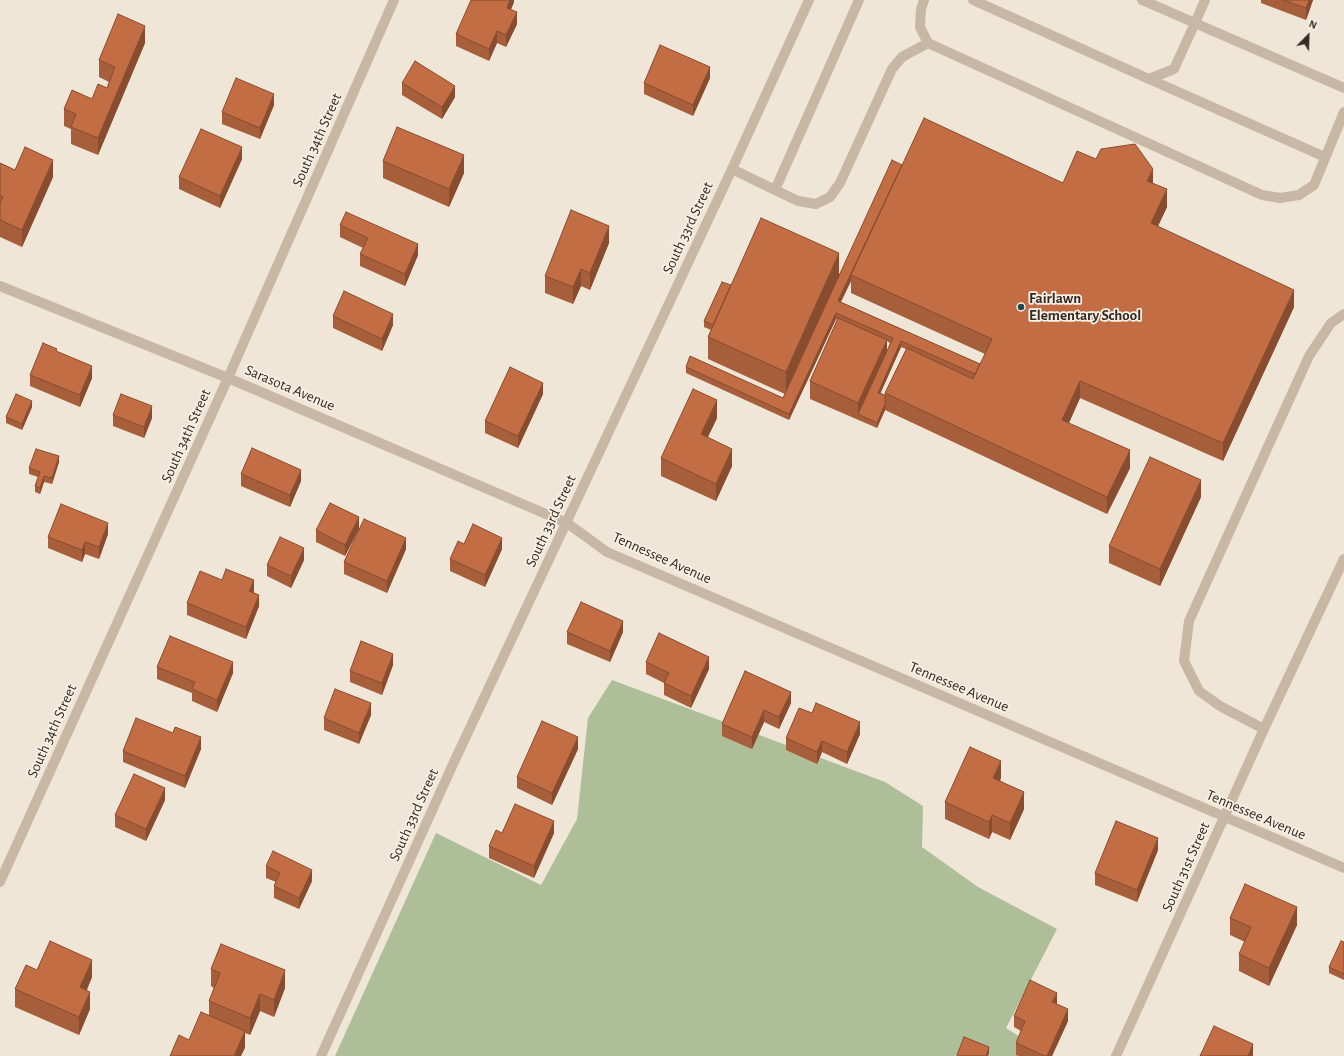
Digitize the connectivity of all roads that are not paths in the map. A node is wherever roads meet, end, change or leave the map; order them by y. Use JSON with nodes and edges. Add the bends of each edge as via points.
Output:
{"nodes":[{"id":1,"x":394,"y":0,"type":"edge"},
{"id":2,"x":809,"y":0,"type":"edge"},
{"id":3,"x":859,"y":0,"type":"edge"},
{"id":4,"x":924,"y":0,"type":"edge"},
{"id":5,"x":973,"y":0,"type":"edge"},
{"id":6,"x":1142,"y":0,"type":"edge"},
{"id":7,"x":1205,"y":0,"type":"edge"},
{"id":8,"x":1195,"y":23,"type":"junction"},
{"id":9,"x":928,"y":43,"type":"junction"},
{"id":10,"x":1150,"y":79,"type":"junction"},
{"id":11,"x":1344,"y":88,"type":"edge"},
{"id":12,"x":1344,"y":112,"type":"edge"},
{"id":13,"x":1325,"y":157,"type":"junction"},
{"id":14,"x":732,"y":169,"type":"junction"},
{"id":15,"x":775,"y":190,"type":"junction"},
{"id":16,"x":0,"y":286,"type":"edge"},
{"id":17,"x":1344,"y":314,"type":"edge"},
{"id":18,"x":228,"y":378,"type":"junction"},
{"id":19,"x":567,"y":523,"type":"junction"},
{"id":20,"x":1344,"y":560,"type":"edge"},
{"id":21,"x":1264,"y":729,"type":"junction"},
{"id":22,"x":1225,"y":817,"type":"junction"},
{"id":23,"x":1344,"y":868,"type":"edge"},
{"id":24,"x":0,"y":882,"type":"edge"},
{"id":25,"x":321,"y":1056,"type":"edge"},
{"id":26,"x":1116,"y":1056,"type":"edge"}],
"edges":[{"from":1,"to":18,"type":"street","name":"South 34th Street"},
{"from":2,"to":14,"type":"street","name":"South 33rd Street"},
{"from":3,"to":15,"type":"street"},
{"from":4,"to":9,"type":"street","via":[[920,27]]},
{"from":5,"to":10,"type":"street"},
{"from":6,"to":8,"type":"street"},
{"from":7,"to":8,"type":"street"},
{"from":8,"to":10,"type":"street","via":[[1174,69]]},
{"from":8,"to":11,"type":"street"},
{"from":9,"to":13,"type":"street","via":[[1262,195],[1280,198],[1299,195],[1314,185]]},
{"from":9,"to":15,"type":"street","via":[[902,57],[892,69],[840,184],[830,197],[816,204],[798,201]]},
{"from":10,"to":13,"type":"street"},
{"from":12,"to":13,"type":"street"},
{"from":14,"to":15,"type":"street"},
{"from":14,"to":19,"type":"street","name":"South 33rd Street"},
{"from":16,"to":18,"type":"street","name":"Sarasota Avenue"},
{"from":17,"to":21,"type":"street","via":[[1331,323],[1309,356],[1189,622],[1184,661],[1199,691],[1220,706]]},
{"from":18,"to":19,"type":"street","name":"Sarasota Avenue"},
{"from":18,"to":24,"type":"street","name":"South 34th Street"},
{"from":19,"to":22,"type":"street","name":"Tennessee Avenue","via":[[607,552]]},
{"from":19,"to":25,"type":"street","name":"South 33rd Street","via":[[454,762]]},
{"from":20,"to":21,"type":"street","name":"South 31st Street"},
{"from":21,"to":22,"type":"street","name":"South 31st Street"},
{"from":22,"to":23,"type":"street","name":"Tennessee Avenue"},
{"from":22,"to":26,"type":"street","name":"South 31st Street"}]}
